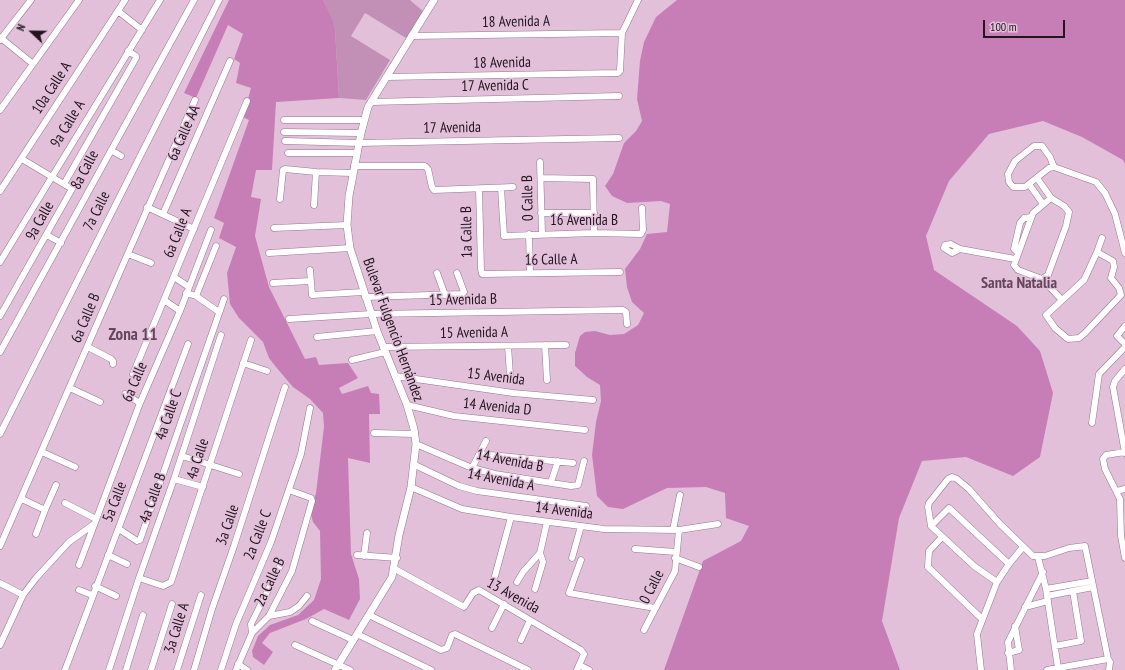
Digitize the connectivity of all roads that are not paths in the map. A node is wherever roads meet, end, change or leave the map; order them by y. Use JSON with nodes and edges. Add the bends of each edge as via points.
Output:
{"nodes":[{"id":1,"x":31,"y":0,"type":"edge"},
{"id":2,"x":79,"y":0,"type":"edge"},
{"id":3,"x":125,"y":0,"type":"edge"},
{"id":4,"x":160,"y":0,"type":"edge"},
{"id":5,"x":194,"y":0,"type":"edge"},
{"id":6,"x":219,"y":0,"type":"edge"},
{"id":7,"x":434,"y":0,"type":"edge"},
{"id":8,"x":638,"y":0,"type":"edge"},
{"id":9,"x":118,"y":11,"type":"junction"},
{"id":10,"x":142,"y":30,"type":"junction"},
{"id":11,"x":622,"y":33,"type":"junction"},
{"id":12,"x":411,"y":36,"type":"junction"},
{"id":13,"x":0,"y":39,"type":"edge"},
{"id":14,"x":128,"y":51,"type":"junction"},
{"id":15,"x":230,"y":61,"type":"dead end"},
{"id":16,"x":33,"y":64,"type":"junction"},
{"id":17,"x":386,"y":77,"type":"junction"},
{"id":18,"x":619,"y":96,"type":"dead end"},
{"id":19,"x":194,"y":100,"type":"dead end"},
{"id":20,"x":247,"y":101,"type":"dead end"},
{"id":21,"x":371,"y":102,"type":"junction"},
{"id":22,"x":0,"y":110,"type":"edge"},
{"id":23,"x":284,"y":120,"type":"dead end"},
{"id":24,"x":364,"y":120,"type":"junction"},
{"id":25,"x":284,"y":132,"type":"dead end"},
{"id":26,"x":361,"y":133,"type":"junction"},
{"id":27,"x":619,"y":138,"type":"dead end"},
{"id":28,"x":285,"y":141,"type":"dead end"},
{"id":29,"x":359,"y":143,"type":"junction"},
{"id":30,"x":111,"y":150,"type":"junction"},
{"id":31,"x":288,"y":153,"type":"dead end"},
{"id":32,"x":357,"y":153,"type":"junction"},
{"id":33,"x":121,"y":156,"type":"dead end"},
{"id":34,"x":22,"y":159,"type":"junction"},
{"id":35,"x":540,"y":162,"type":"dead end"},
{"id":36,"x":1054,"y":167,"type":"junction"},
{"id":37,"x":353,"y":169,"type":"junction"},
{"id":38,"x":316,"y":172,"type":"junction"},
{"id":39,"x":52,"y":177,"type":"junction"},
{"id":40,"x":541,"y":178,"type":"junction"},
{"id":41,"x":1037,"y":178,"type":"junction"},
{"id":42,"x":64,"y":184,"type":"junction"},
{"id":43,"x":1029,"y":184,"type":"junction"},
{"id":44,"x":501,"y":188,"type":"junction"},
{"id":45,"x":513,"y":188,"type":"dead end"},
{"id":46,"x":479,"y":189,"type":"junction"},
{"id":47,"x":0,"y":190,"type":"edge"},
{"id":48,"x":1051,"y":198,"type":"junction"},
{"id":49,"x":280,"y":199,"type":"dead end"},
{"id":50,"x":1043,"y":204,"type":"junction"},
{"id":51,"x":314,"y":205,"type":"dead end"},
{"id":52,"x":147,"y":207,"type":"junction"},
{"id":53,"x":642,"y":208,"type":"dead end"},
{"id":54,"x":541,"y":213,"type":"junction"},
{"id":55,"x":594,"y":213,"type":"junction"},
{"id":56,"x":163,"y":214,"type":"junction"},
{"id":57,"x":347,"y":225,"type":"junction"},
{"id":58,"x":274,"y":228,"type":"dead end"},
{"id":59,"x":194,"y":229,"type":"junction"},
{"id":60,"x":211,"y":230,"type":"dead end"},
{"id":61,"x":594,"y":233,"type":"junction"},
{"id":62,"x":529,"y":234,"type":"junction"},
{"id":63,"x":542,"y":234,"type":"junction"},
{"id":64,"x":47,"y":235,"type":"junction"},
{"id":65,"x":1102,"y":238,"type":"dead end"},
{"id":66,"x":61,"y":243,"type":"junction"},
{"id":67,"x":216,"y":246,"type":"dead end"},
{"id":68,"x":350,"y":248,"type":"junction"},
{"id":69,"x":960,"y":249,"type":"dead end"},
{"id":70,"x":1097,"y":252,"type":"junction"},
{"id":71,"x":269,"y":253,"type":"dead end"},
{"id":72,"x":1125,"y":253,"type":"edge"},
{"id":73,"x":128,"y":254,"type":"junction"},
{"id":74,"x":1016,"y":256,"type":"junction"},
{"id":75,"x":0,"y":262,"type":"edge"},
{"id":76,"x":151,"y":263,"type":"dead end"},
{"id":77,"x":310,"y":270,"type":"dead end"},
{"id":78,"x":373,"y":271,"type":"dead end"},
{"id":79,"x":620,"y":272,"type":"dead end"},
{"id":80,"x":437,"y":273,"type":"dead end"},
{"id":81,"x":457,"y":273,"type":"dead end"},
{"id":82,"x":530,"y":273,"type":"junction"},
{"id":83,"x":482,"y":274,"type":"joint"},
{"id":84,"x":174,"y":277,"type":"junction"},
{"id":85,"x":1042,"y":279,"type":"junction"},
{"id":86,"x":310,"y":281,"type":"junction"},
{"id":87,"x":273,"y":283,"type":"dead end"},
{"id":88,"x":187,"y":290,"type":"junction"},
{"id":89,"x":364,"y":294,"type":"junction"},
{"id":90,"x":445,"y":295,"type":"junction"},
{"id":91,"x":196,"y":296,"type":"junction"},
{"id":92,"x":380,"y":296,"type":"junction"},
{"id":93,"x":224,"y":299,"type":"dead end"},
{"id":94,"x":164,"y":300,"type":"junction"},
{"id":95,"x":1062,"y":300,"type":"junction"},
{"id":96,"x":180,"y":311,"type":"junction"},
{"id":97,"x":219,"y":312,"type":"junction"},
{"id":98,"x":371,"y":314,"type":"junction"},
{"id":99,"x":0,"y":316,"type":"edge"},
{"id":100,"x":289,"y":319,"type":"dead end"},
{"id":101,"x":627,"y":324,"type":"dead end"},
{"id":102,"x":1125,"y":326,"type":"edge"},
{"id":103,"x":377,"y":331,"type":"junction"},
{"id":104,"x":221,"y":335,"type":"dead end"},
{"id":105,"x":316,"y":337,"type":"dead end"},
{"id":106,"x":251,"y":340,"type":"dead end"},
{"id":107,"x":188,"y":344,"type":"dead end"},
{"id":108,"x":1125,"y":344,"type":"edge"},
{"id":109,"x":545,"y":345,"type":"junction"},
{"id":110,"x":566,"y":345,"type":"dead end"},
{"id":111,"x":508,"y":346,"type":"junction"},
{"id":112,"x":88,"y":347,"type":"junction"},
{"id":113,"x":1125,"y":347,"type":"edge"},
{"id":114,"x":384,"y":349,"type":"junction"},
{"id":115,"x":0,"y":352,"type":"edge"},
{"id":116,"x":352,"y":360,"type":"dead end"},
{"id":117,"x":243,"y":363,"type":"junction"},
{"id":118,"x":113,"y":364,"type":"dead end"},
{"id":119,"x":1125,"y":369,"type":"edge"},
{"id":120,"x":267,"y":371,"type":"dead end"},
{"id":121,"x":133,"y":374,"type":"dead end"},
{"id":122,"x":510,"y":375,"type":"dead end"},
{"id":123,"x":395,"y":376,"type":"junction"},
{"id":124,"x":547,"y":380,"type":"dead end"},
{"id":125,"x":285,"y":387,"type":"dead end"},
{"id":126,"x":70,"y":388,"type":"junction"},
{"id":127,"x":125,"y":394,"type":"dead end"},
{"id":128,"x":593,"y":400,"type":"dead end"},
{"id":129,"x":100,"y":402,"type":"dead end"},
{"id":130,"x":140,"y":404,"type":"junction"},
{"id":131,"x":407,"y":405,"type":"junction"},
{"id":132,"x":310,"y":408,"type":"dead end"},
{"id":133,"x":1092,"y":423,"type":"dead end"},
{"id":134,"x":585,"y":430,"type":"dead end"},
{"id":135,"x":0,"y":434,"type":"edge"},
{"id":136,"x":374,"y":434,"type":"dead end"},
{"id":137,"x":415,"y":434,"type":"junction"},
{"id":138,"x":1124,"y":437,"type":"edge"},
{"id":139,"x":486,"y":441,"type":"dead end"},
{"id":140,"x":416,"y":444,"type":"junction"},
{"id":141,"x":42,"y":452,"type":"junction"},
{"id":142,"x":1125,"y":452,"type":"edge"},
{"id":143,"x":480,"y":454,"type":"junction"},
{"id":144,"x":182,"y":456,"type":"junction"},
{"id":145,"x":558,"y":461,"type":"junction"},
{"id":146,"x":584,"y":461,"type":"dead end"},
{"id":147,"x":573,"y":463,"type":"dead end"},
{"id":148,"x":209,"y":465,"type":"junction"},
{"id":149,"x":415,"y":465,"type":"junction"},
{"id":150,"x":75,"y":467,"type":"dead end"},
{"id":151,"x":472,"y":468,"type":"junction"},
{"id":152,"x":239,"y":474,"type":"dead end"},
{"id":153,"x":174,"y":479,"type":"junction"},
{"id":154,"x":551,"y":482,"type":"junction"},
{"id":155,"x":56,"y":485,"type":"dead end"},
{"id":156,"x":203,"y":487,"type":"junction"},
{"id":157,"x":411,"y":487,"type":"junction"},
{"id":158,"x":1125,"y":489,"type":"edge"},
{"id":159,"x":288,"y":490,"type":"junction"},
{"id":160,"x":1117,"y":491,"type":"junction"},
{"id":161,"x":680,"y":495,"type":"dead end"},
{"id":162,"x":22,"y":499,"type":"junction"},
{"id":163,"x":1122,"y":499,"type":"edge"},
{"id":164,"x":65,"y":503,"type":"dead end"},
{"id":165,"x":586,"y":506,"type":"dead end"},
{"id":166,"x":45,"y":510,"type":"junction"},
{"id":167,"x":511,"y":517,"type":"junction"},
{"id":168,"x":96,"y":521,"type":"junction"},
{"id":169,"x":547,"y":522,"type":"junction"},
{"id":170,"x":718,"y":524,"type":"dead end"},
{"id":171,"x":581,"y":526,"type":"junction"},
{"id":172,"x":931,"y":526,"type":"junction"},
{"id":173,"x":119,"y":529,"type":"junction"},
{"id":174,"x":676,"y":530,"type":"junction"},
{"id":175,"x":367,"y":533,"type":"dead end"},
{"id":176,"x":36,"y":534,"type":"dead end"},
{"id":177,"x":1123,"y":535,"type":"edge"},
{"id":178,"x":942,"y":537,"type":"junction"},
{"id":179,"x":0,"y":546,"type":"edge"},
{"id":180,"x":1023,"y":547,"type":"junction"},
{"id":181,"x":635,"y":549,"type":"dead end"},
{"id":182,"x":540,"y":553,"type":"junction"},
{"id":183,"x":108,"y":555,"type":"junction"},
{"id":184,"x":357,"y":555,"type":"dead end"},
{"id":185,"x":676,"y":555,"type":"junction"},
{"id":186,"x":364,"y":556,"type":"junction"},
{"id":187,"x":1038,"y":557,"type":"junction"},
{"id":188,"x":397,"y":558,"type":"junction"},
{"id":189,"x":572,"y":558,"type":"dead end"},
{"id":190,"x":1125,"y":558,"type":"edge"},
{"id":191,"x":581,"y":560,"type":"dead end"},
{"id":192,"x":127,"y":564,"type":"dead end"},
{"id":193,"x":281,"y":564,"type":"dead end"},
{"id":194,"x":1009,"y":564,"type":"junction"},
{"id":195,"x":79,"y":565,"type":"dead end"},
{"id":196,"x":699,"y":567,"type":"dead end"},
{"id":197,"x":395,"y":569,"type":"junction"},
{"id":198,"x":1043,"y":572,"type":"junction"},
{"id":199,"x":495,"y":576,"type":"dead end"},
{"id":200,"x":139,"y":578,"type":"junction"},
{"id":201,"x":518,"y":582,"type":"dead end"},
{"id":202,"x":997,"y":582,"type":"junction"},
{"id":203,"x":0,"y":583,"type":"edge"},
{"id":204,"x":1093,"y":584,"type":"junction"},
{"id":205,"x":95,"y":586,"type":"junction"},
{"id":206,"x":535,"y":589,"type":"dead end"},
{"id":207,"x":1046,"y":589,"type":"junction"},
{"id":208,"x":79,"y":590,"type":"dead end"},
{"id":209,"x":1073,"y":590,"type":"junction"},
{"id":210,"x":201,"y":594,"type":"dead end"},
{"id":211,"x":23,"y":595,"type":"junction"},
{"id":212,"x":92,"y":595,"type":"junction"},
{"id":213,"x":116,"y":596,"type":"dead end"},
{"id":214,"x":307,"y":596,"type":"dead end"},
{"id":215,"x":1047,"y":598,"type":"junction"},
{"id":216,"x":172,"y":604,"type":"dead end"},
{"id":217,"x":504,"y":604,"type":"junction"},
{"id":218,"x":1025,"y":607,"type":"junction"},
{"id":219,"x":655,"y":608,"type":"junction"},
{"id":220,"x":143,"y":615,"type":"dead end"},
{"id":221,"x":269,"y":616,"type":"junction"},
{"id":222,"x":369,"y":616,"type":"junction"},
{"id":223,"x":982,"y":619,"type":"junction"},
{"id":224,"x":530,"y":620,"type":"junction"},
{"id":225,"x":312,"y":621,"type":"dead end"},
{"id":226,"x":1015,"y":626,"type":"junction"},
{"id":227,"x":492,"y":628,"type":"dead end"},
{"id":228,"x":644,"y":630,"type":"dead end"},
{"id":229,"x":252,"y":633,"type":"junction"},
{"id":230,"x":355,"y":637,"type":"junction"},
{"id":231,"x":521,"y":640,"type":"dead end"},
{"id":232,"x":0,"y":645,"type":"edge"},
{"id":233,"x":295,"y":645,"type":"dead end"},
{"id":234,"x":1055,"y":646,"type":"junction"},
{"id":235,"x":1008,"y":653,"type":"junction"},
{"id":236,"x":1108,"y":659,"type":"junction"},
{"id":237,"x":237,"y":667,"type":"edge"},
{"id":238,"x":337,"y":667,"type":"edge"},
{"id":239,"x":578,"y":667,"type":"edge"},
{"id":240,"x":1082,"y":667,"type":"edge"},
{"id":241,"x":1058,"y":668,"type":"junction"},
{"id":242,"x":65,"y":670,"type":"edge"},
{"id":243,"x":109,"y":670,"type":"edge"},
{"id":244,"x":126,"y":670,"type":"edge"},
{"id":245,"x":151,"y":670,"type":"edge"},
{"id":246,"x":177,"y":670,"type":"edge"},
{"id":247,"x":194,"y":670,"type":"edge"},
{"id":248,"x":221,"y":670,"type":"edge"},
{"id":249,"x":247,"y":670,"type":"edge"},
{"id":250,"x":350,"y":670,"type":"edge"},
{"id":251,"x":431,"y":670,"type":"edge"},
{"id":252,"x":528,"y":670,"type":"edge"},
{"id":253,"x":588,"y":670,"type":"edge"},
{"id":254,"x":981,"y":670,"type":"edge"},
{"id":255,"x":1011,"y":670,"type":"edge"},
{"id":256,"x":1047,"y":670,"type":"edge"},
{"id":257,"x":1109,"y":670,"type":"edge"}],
"edges":[{"from":1,"to":13,"type":"street"},
{"from":2,"to":16,"type":"street"},
{"from":3,"to":9,"type":"street","name":"10a Calle A"},
{"from":4,"to":10,"type":"street","name":"9a Calle A"},
{"from":5,"to":30,"type":"street","name":"8a Calle"},
{"from":6,"to":135,"type":"street","name":"7a Calle"},
{"from":7,"to":12,"type":"street","name":"Bulevar Fulgencio Hernández"},
{"from":8,"to":11,"type":"street"},
{"from":9,"to":10,"type":"street"},
{"from":9,"to":34,"type":"street","name":"10a Calle A"},
{"from":10,"to":14,"type":"street","name":"9a Calle A"},
{"from":11,"to":12,"type":"street","name":"18 Avenida A"},
{"from":11,"to":17,"type":"street","name":"18 Avenida","via":[[618,73]]},
{"from":12,"to":17,"type":"street","name":"Bulevar Fulgencio Hernández"},
{"from":13,"to":16,"type":"street"},
{"from":14,"to":39,"type":"street","name":"9a Calle A"},
{"from":14,"to":42,"type":"street","via":[[136,57]]},
{"from":15,"to":56,"type":"street","name":"6a Calle AA"},
{"from":16,"to":22,"type":"street"},
{"from":17,"to":21,"type":"street","name":"Bulevar Fulgencio Hernández"},
{"from":18,"to":21,"type":"street","name":"17 Avenida C"},
{"from":19,"to":52,"type":"street","name":"6a Calle B"},
{"from":20,"to":59,"type":"street","name":"6a Calle A"},
{"from":21,"to":24,"type":"street","name":"Bulevar Fulgencio Hernández"},
{"from":23,"to":24,"type":"street"},
{"from":24,"to":26,"type":"street","name":"Bulevar Fulgencio Hernández"},
{"from":25,"to":26,"type":"street"},
{"from":26,"to":29,"type":"street","name":"Bulevar Fulgencio Hernández"},
{"from":27,"to":29,"type":"street","name":"17 Avenida"},
{"from":28,"to":29,"type":"street","name":"17 Avenida"},
{"from":29,"to":32,"type":"street","name":"Bulevar Fulgencio Hernández"},
{"from":30,"to":33,"type":"street"},
{"from":30,"to":66,"type":"street","name":"8a Calle"},
{"from":31,"to":32,"type":"street"},
{"from":32,"to":37,"type":"street","name":"Bulevar Fulgencio Hernández"},
{"from":34,"to":39,"type":"street"},
{"from":34,"to":47,"type":"street","name":"10a Calle A"},
{"from":35,"to":40,"type":"street","name":"0 Calle B"},
{"from":36,"to":41,"type":"street"},
{"from":36,"to":43,"type":"street","via":[[1042,146],[1028,148],[1015,160],[1008,174],[1013,187],[1020,188]]},
{"from":36,"to":72,"type":"street","via":[[1090,179],[1101,186],[1115,214]]},
{"from":37,"to":38,"type":"street"},
{"from":37,"to":46,"type":"street","via":[[425,166],[434,190]]},
{"from":37,"to":57,"type":"street","name":"Bulevar Fulgencio Hernández"},
{"from":38,"to":49,"type":"street","via":[[283,170]]},
{"from":38,"to":51,"type":"street"},
{"from":39,"to":42,"type":"street"},
{"from":39,"to":75,"type":"street","name":"9a Calle A"},
{"from":40,"to":54,"type":"street","name":"0 Calle B"},
{"from":40,"to":55,"type":"street","via":[[592,178]]},
{"from":41,"to":43,"type":"street"},
{"from":41,"to":48,"type":"street"},
{"from":42,"to":64,"type":"street","name":"9a Calle","via":[[72,189]]},
{"from":43,"to":50,"type":"street"},
{"from":44,"to":45,"type":"street"},
{"from":44,"to":46,"type":"street"},
{"from":44,"to":62,"type":"street","name":"16 Avenida B","via":[[502,234]]},
{"from":46,"to":83,"type":"street","name":"1a Calle B"},
{"from":48,"to":50,"type":"street"},
{"from":48,"to":85,"type":"street","via":[[1067,208],[1069,217],[1048,274]]},
{"from":50,"to":74,"type":"street","via":[[1031,217],[1024,218],[1020,223],[1014,249]]},
{"from":52,"to":56,"type":"street"},
{"from":52,"to":73,"type":"street","name":"6a Calle B"},
{"from":53,"to":61,"type":"street","name":"16 Avenida B","via":[[641,234]]},
{"from":54,"to":55,"type":"street"},
{"from":54,"to":63,"type":"street","name":"0 Calle B"},
{"from":55,"to":61,"type":"street"},
{"from":56,"to":59,"type":"street"},
{"from":57,"to":58,"type":"street"},
{"from":57,"to":68,"type":"street","name":"Bulevar Fulgencio Hernández"},
{"from":59,"to":84,"type":"street","name":"6a Calle A"},
{"from":60,"to":88,"type":"street","name":"6a Calle"},
{"from":61,"to":63,"type":"street","name":"16 Avenida B"},
{"from":62,"to":63,"type":"street","name":"16 Avenida B"},
{"from":62,"to":82,"type":"street"},
{"from":64,"to":66,"type":"street"},
{"from":64,"to":99,"type":"street","name":"9a Calle"},
{"from":65,"to":70,"type":"street"},
{"from":66,"to":115,"type":"street","name":"8a Calle"},
{"from":67,"to":91,"type":"street"},
{"from":68,"to":71,"type":"street"},
{"from":68,"to":89,"type":"street","name":"Bulevar Fulgencio Hernández"},
{"from":69,"to":74,"type":"street"},
{"from":70,"to":95,"type":"street","via":[[1086,277]]},
{"from":70,"to":95,"type":"street","via":[[1114,264],[1110,278],[1121,291],[1119,299],[1085,334],[1071,340],[1055,328],[1046,316]]},
{"from":73,"to":76,"type":"street"},
{"from":73,"to":112,"type":"street","name":"6a Calle B"},
{"from":74,"to":85,"type":"street","via":[[1015,269]]},
{"from":77,"to":86,"type":"street"},
{"from":78,"to":92,"type":"street"},
{"from":79,"to":82,"type":"street","name":"16 Calle A"},
{"from":80,"to":90,"type":"street"},
{"from":81,"to":90,"type":"street","name":"1a Calle B","via":[[464,292]]},
{"from":82,"to":83,"type":"street","name":"16 Calle A"},
{"from":84,"to":88,"type":"street"},
{"from":84,"to":94,"type":"street","name":"6a Calle A"},
{"from":85,"to":95,"type":"street"},
{"from":86,"to":87,"type":"street"},
{"from":86,"to":89,"type":"street","via":[[312,295]]},
{"from":88,"to":91,"type":"street"},
{"from":88,"to":96,"type":"street","name":"6a Calle"},
{"from":89,"to":92,"type":"street"},
{"from":89,"to":98,"type":"street","name":"Bulevar Fulgencio Hernández"},
{"from":90,"to":92,"type":"street"},
{"from":91,"to":97,"type":"street"},
{"from":93,"to":97,"type":"street","name":"4a Calle C"},
{"from":94,"to":96,"type":"street"},
{"from":94,"to":121,"type":"street","name":"6a Calle A"},
{"from":96,"to":130,"type":"street","name":"6a Calle"},
{"from":97,"to":173,"type":"street","name":"4a Calle C","via":[[140,540],[137,541]]},
{"from":98,"to":100,"type":"street","name":"15 Avenida B"},
{"from":98,"to":101,"type":"street","name":"15 Avenida B","via":[[623,310],[626,312]]},
{"from":98,"to":103,"type":"street","name":"Bulevar Fulgencio Hernández"},
{"from":102,"to":108,"type":"street","via":[[1117,336]]},
{"from":103,"to":105,"type":"street"},
{"from":103,"to":114,"type":"street","name":"Bulevar Fulgencio Hernández"},
{"from":104,"to":144,"type":"street","name":"4a Calle B"},
{"from":106,"to":117,"type":"street","name":"4a Calle"},
{"from":107,"to":173,"type":"street","name":"5a Calle"},
{"from":109,"to":110,"type":"street","name":"15 Avenida A"},
{"from":109,"to":111,"type":"street","name":"15 Avenida A"},
{"from":109,"to":124,"type":"street"},
{"from":111,"to":114,"type":"street","name":"15 Avenida A"},
{"from":111,"to":122,"type":"street"},
{"from":112,"to":118,"type":"street","via":[[111,359]]},
{"from":112,"to":126,"type":"street","name":"6a Calle B"},
{"from":113,"to":133,"type":"street","via":[[1099,374]]},
{"from":114,"to":116,"type":"street"},
{"from":114,"to":123,"type":"street","name":"Bulevar Fulgencio Hernández"},
{"from":117,"to":120,"type":"street"},
{"from":117,"to":148,"type":"street","name":"4a Calle"},
{"from":119,"to":138,"type":"street","via":[[1113,384]]},
{"from":123,"to":128,"type":"street","name":"15 Avenida","via":[[513,393]]},
{"from":123,"to":131,"type":"street","name":"Bulevar Fulgencio Hernández"},
{"from":125,"to":247,"type":"street","name":"3a Calle"},
{"from":126,"to":129,"type":"street"},
{"from":126,"to":141,"type":"street","name":"6a Calle B"},
{"from":127,"to":130,"type":"street"},
{"from":130,"to":168,"type":"street","name":"6a Calle"},
{"from":131,"to":134,"type":"street","name":"14 Avenida D","via":[[454,416]]},
{"from":131,"to":137,"type":"street","name":"Bulevar Fulgencio Hernández"},
{"from":132,"to":159,"type":"street","name":"2a Calle C","via":[[301,454]]},
{"from":136,"to":137,"type":"street"},
{"from":137,"to":140,"type":"street","name":"Bulevar Fulgencio Hernández"},
{"from":138,"to":142,"type":"street"},
{"from":139,"to":143,"type":"street"},
{"from":140,"to":149,"type":"street","name":"Bulevar Fulgencio Hernández"},
{"from":140,"to":151,"type":"street","name":"14 Avenida B"},
{"from":141,"to":150,"type":"street"},
{"from":141,"to":162,"type":"street","name":"6a Calle B"},
{"from":142,"to":160,"type":"street","via":[[1106,455],[1103,458],[1105,468]]},
{"from":143,"to":145,"type":"street"},
{"from":143,"to":151,"type":"street"},
{"from":144,"to":148,"type":"street"},
{"from":144,"to":153,"type":"street","name":"4a Calle B"},
{"from":145,"to":147,"type":"street"},
{"from":145,"to":154,"type":"street"},
{"from":146,"to":154,"type":"street","name":"14 Avenida B","via":[[578,485]]},
{"from":148,"to":152,"type":"street"},
{"from":148,"to":156,"type":"street","name":"4a Calle"},
{"from":149,"to":157,"type":"street","name":"Bulevar Fulgencio Hernández"},
{"from":149,"to":165,"type":"street","name":"14 Avenida A","via":[[459,486],[477,491]]},
{"from":151,"to":154,"type":"street","name":"14 Avenida B"},
{"from":153,"to":156,"type":"street"},
{"from":153,"to":200,"type":"street","name":"4a Calle B"},
{"from":155,"to":166,"type":"street"},
{"from":156,"to":200,"type":"street","name":"4a Calle","via":[[171,582],[163,586]]},
{"from":157,"to":167,"type":"street","name":"14 Avenida","via":[[462,509]]},
{"from":157,"to":188,"type":"street","name":"Bulevar Fulgencio Hernández","via":[[399,535]]},
{"from":158,"to":160,"type":"street"},
{"from":159,"to":221,"type":"street","name":"2a Calle B","via":[[311,498],[312,501],[292,571]]},
{"from":159,"to":248,"type":"street","name":"2a Calle C","via":[[271,542],[236,624]]},
{"from":160,"to":163,"type":"street"},
{"from":161,"to":174,"type":"street","name":"0 Calle"},
{"from":162,"to":166,"type":"street"},
{"from":162,"to":179,"type":"street","name":"6a Calle B"},
{"from":163,"to":177,"type":"street"},
{"from":164,"to":168,"type":"street"},
{"from":166,"to":176,"type":"street"},
{"from":167,"to":169,"type":"street","name":"14 Avenida"},
{"from":167,"to":199,"type":"street"},
{"from":168,"to":195,"type":"street","name":"6a Calle"},
{"from":168,"to":211,"type":"street","via":[[60,551]]},
{"from":169,"to":171,"type":"street","name":"14 Avenida"},
{"from":169,"to":182,"type":"street"},
{"from":170,"to":174,"type":"street","name":"14 Avenida"},
{"from":171,"to":174,"type":"street","name":"14 Avenida"},
{"from":171,"to":189,"type":"street"},
{"from":172,"to":178,"type":"street"},
{"from":172,"to":180,"type":"street","via":[[929,503],[952,477],[969,489]]},
{"from":172,"to":194,"type":"street","via":[[949,508]]},
{"from":173,"to":183,"type":"street","name":"5a Calle"},
{"from":174,"to":185,"type":"street","name":"0 Calle"},
{"from":175,"to":186,"type":"street"},
{"from":177,"to":190,"type":"street"},
{"from":178,"to":202,"type":"street","via":[[974,566]]},
{"from":178,"to":223,"type":"street","via":[[928,551],[928,567]]},
{"from":180,"to":187,"type":"street"},
{"from":180,"to":194,"type":"street"},
{"from":181,"to":185,"type":"street"},
{"from":182,"to":201,"type":"street","via":[[523,572]]},
{"from":182,"to":206,"type":"street","via":[[543,562]]},
{"from":183,"to":192,"type":"street"},
{"from":183,"to":205,"type":"street","name":"5a Calle"},
{"from":184,"to":186,"type":"street"},
{"from":185,"to":196,"type":"street"},
{"from":185,"to":219,"type":"street","name":"0 Calle","via":[[673,576]]},
{"from":186,"to":188,"type":"street"},
{"from":187,"to":198,"type":"street"},
{"from":187,"to":204,"type":"street","via":[[1084,546],[1087,548]]},
{"from":188,"to":197,"type":"street","name":"Bulevar Fulgencio Hernández"},
{"from":191,"to":219,"type":"street","via":[[569,593]]},
{"from":193,"to":229,"type":"street","via":[[251,624]]},
{"from":194,"to":202,"type":"street"},
{"from":197,"to":217,"type":"street","name":"13 Avenida","via":[[462,606],[466,605],[476,590]]},
{"from":197,"to":222,"type":"street","name":"Bulevar Fulgencio Hernández","via":[[387,589]]},
{"from":198,"to":207,"type":"street"},
{"from":198,"to":218,"type":"street"},
{"from":200,"to":243,"type":"street","name":"4a Calle B"},
{"from":202,"to":223,"type":"street"},
{"from":203,"to":211,"type":"street"},
{"from":204,"to":207,"type":"street"},
{"from":204,"to":209,"type":"street"},
{"from":204,"to":236,"type":"street"},
{"from":205,"to":212,"type":"street","name":"5a Calle"},
{"from":205,"to":213,"type":"street"},
{"from":207,"to":215,"type":"street"},
{"from":208,"to":212,"type":"street"},
{"from":209,"to":215,"type":"street"},
{"from":209,"to":234,"type":"street","via":[[1081,641]]},
{"from":210,"to":246,"type":"street","name":"3a Calle A"},
{"from":211,"to":232,"type":"street"},
{"from":212,"to":242,"type":"street","name":"5a Calle"},
{"from":214,"to":221,"type":"street","via":[[300,606],[290,612]]},
{"from":215,"to":218,"type":"street"},
{"from":215,"to":234,"type":"street"},
{"from":216,"to":245,"type":"street"},
{"from":217,"to":224,"type":"street","name":"13 Avenida"},
{"from":217,"to":227,"type":"street"},
{"from":218,"to":226,"type":"street"},
{"from":219,"to":228,"type":"street","name":"0 Calle"},
{"from":220,"to":244,"type":"street"},
{"from":221,"to":229,"type":"street","name":"2a Calle B"},
{"from":222,"to":230,"type":"street","name":"Bulevar Fulgencio Hernández"},
{"from":222,"to":252,"type":"street","via":[[441,650],[447,648],[452,635],[455,634]]},
{"from":223,"to":254,"type":"street","via":[[976,641]]},
{"from":224,"to":231,"type":"street"},
{"from":224,"to":239,"type":"street","name":"13 Avenida","via":[[583,651]]},
{"from":225,"to":230,"type":"street"},
{"from":226,"to":235,"type":"street","via":[[1007,644]]},
{"from":226,"to":235,"type":"street","via":[[1019,650]]},
{"from":229,"to":237,"type":"street","name":"2a Calle B"},
{"from":230,"to":238,"type":"street","name":"Bulevar Fulgencio Hernández"},
{"from":230,"to":251,"type":"street"},
{"from":233,"to":238,"type":"street"},
{"from":234,"to":241,"type":"street"},
{"from":235,"to":255,"type":"street"},
{"from":236,"to":240,"type":"street"},
{"from":236,"to":257,"type":"street"},
{"from":237,"to":249,"type":"street"},
{"from":238,"to":250,"type":"street"},
{"from":239,"to":253,"type":"street"},
{"from":240,"to":241,"type":"street"},
{"from":241,"to":256,"type":"street"}]}
